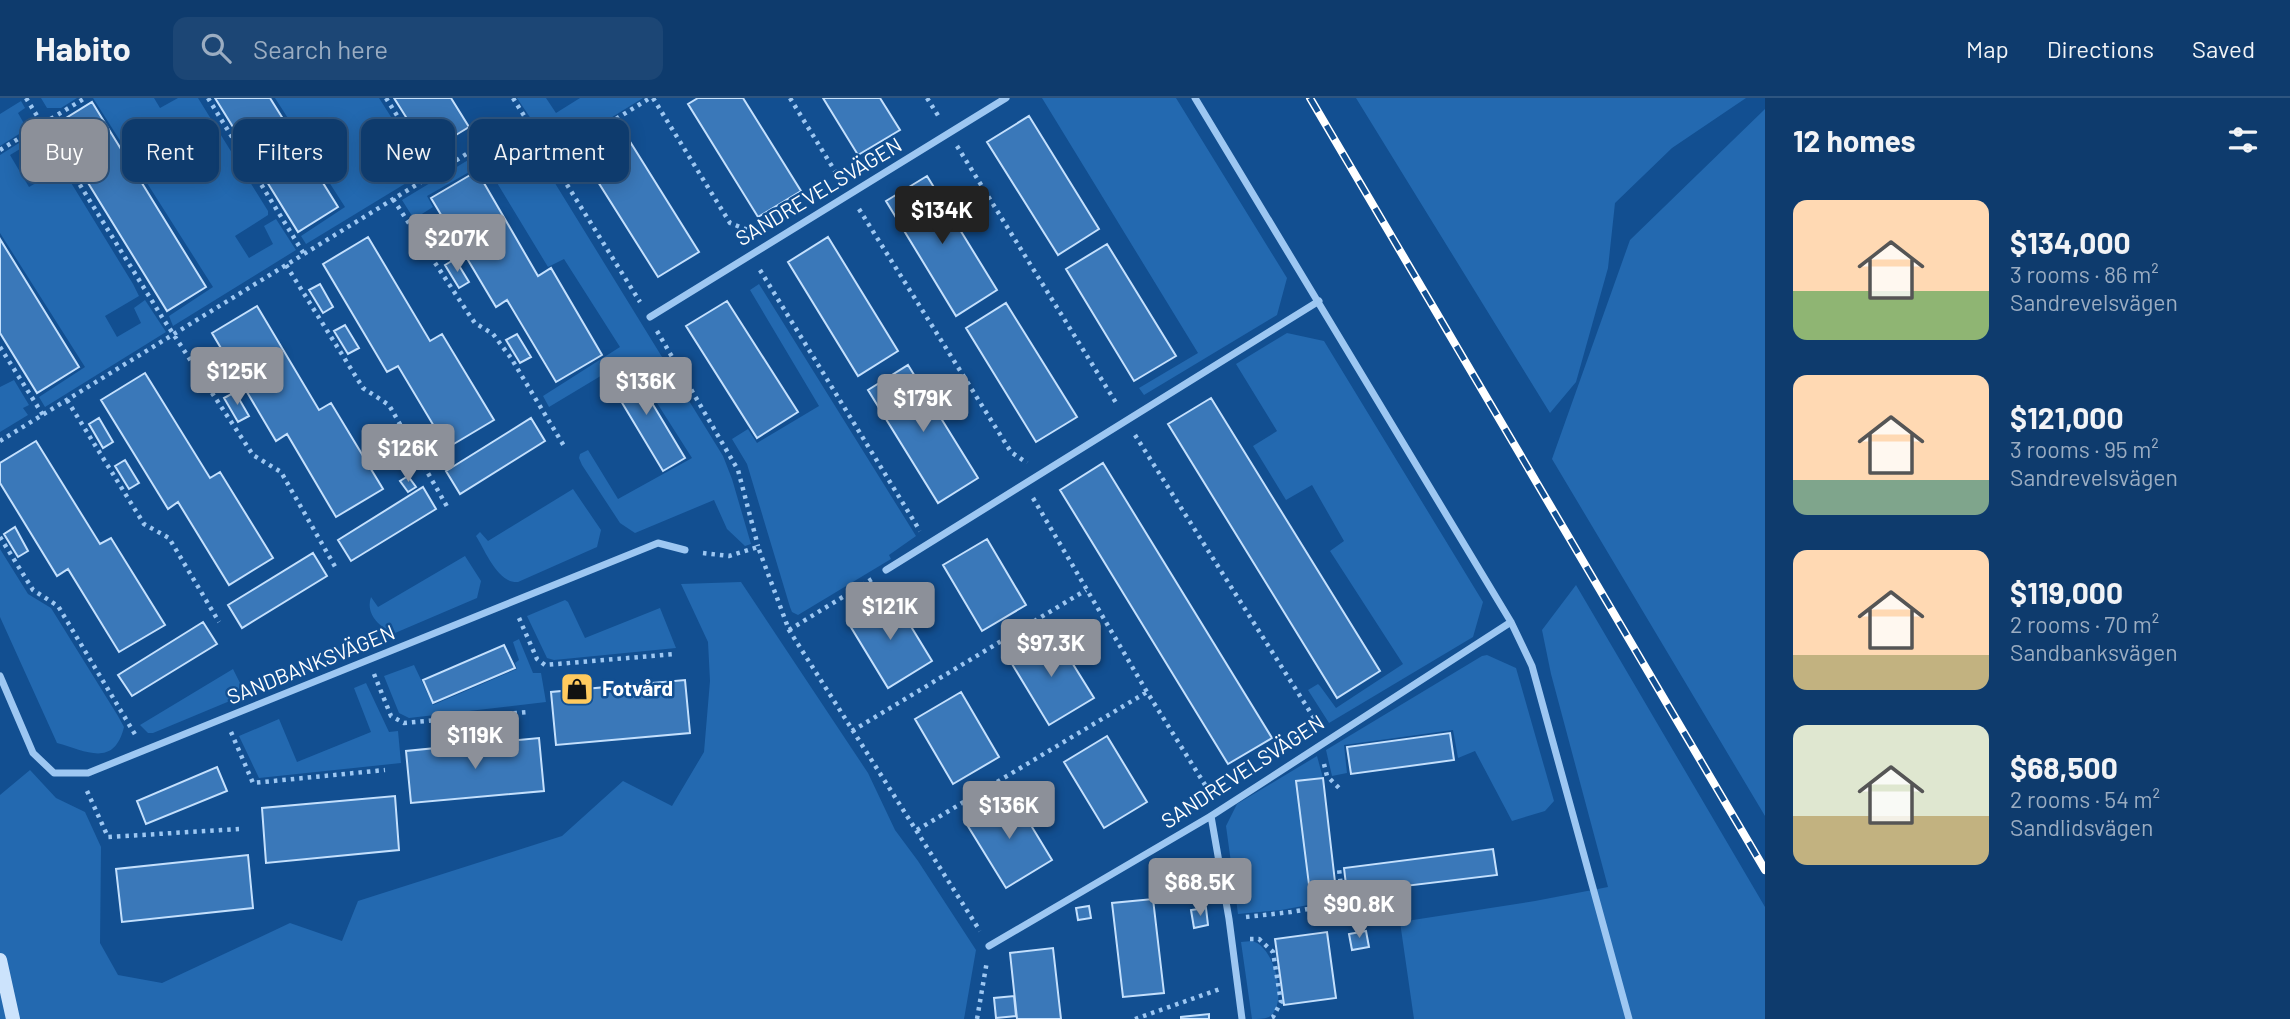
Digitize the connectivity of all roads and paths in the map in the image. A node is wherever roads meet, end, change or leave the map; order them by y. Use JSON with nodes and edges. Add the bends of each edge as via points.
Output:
{"nodes":[{"id":1,"x":26,"y":98,"type":"edge"},
{"id":2,"x":85,"y":98,"type":"edge"},
{"id":3,"x":208,"y":98,"type":"edge"},
{"id":4,"x":386,"y":98,"type":"edge"},
{"id":5,"x":513,"y":98,"type":"edge"},
{"id":6,"x":652,"y":98,"type":"edge"},
{"id":7,"x":790,"y":98,"type":"edge"},
{"id":8,"x":1006,"y":98,"type":"edge"},
{"id":9,"x":1195,"y":98,"type":"edge"},
{"id":10,"x":525,"y":118,"type":"joint"},
{"id":11,"x":38,"y":119,"type":"edge"},
{"id":12,"x":52,"y":119,"type":"edge"},
{"id":13,"x":399,"y":119,"type":"edge"},
{"id":14,"x":617,"y":119,"type":"edge"},
{"id":15,"x":950,"y":134,"type":"junction"},
{"id":16,"x":21,"y":138,"type":"edge"},
{"id":17,"x":0,"y":150,"type":"edge"},
{"id":18,"x":455,"y":161,"type":"edge"},
{"id":19,"x":78,"y":182,"type":"edge"},
{"id":20,"x":421,"y":182,"type":"edge"},
{"id":21,"x":565,"y":182,"type":"edge"},
{"id":22,"x":849,"y":193,"type":"junction"},
{"id":23,"x":393,"y":199,"type":"junction"},
{"id":24,"x":774,"y":240,"type":"junction"},
{"id":25,"x":304,"y":254,"type":"junction"},
{"id":26,"x":750,"y":254,"type":"junction"},
{"id":27,"x":286,"y":265,"type":"junction"},
{"id":28,"x":1319,"y":301,"type":"junction"},
{"id":29,"x":650,"y":317,"type":"junction"},
{"id":30,"x":175,"y":333,"type":"junction"},
{"id":31,"x":0,"y":347,"type":"edge"},
{"id":32,"x":67,"y":400,"type":"junction"},
{"id":33,"x":43,"y":415,"type":"junction"},
{"id":34,"x":1127,"y":422,"type":"junction"},
{"id":35,"x":0,"y":441,"type":"edge"},
{"id":36,"x":564,"y":446,"type":"dead end"},
{"id":37,"x":1043,"y":473,"type":"junction"},
{"id":38,"x":1026,"y":485,"type":"junction"},
{"id":39,"x":449,"y":510,"type":"dead end"},
{"id":40,"x":916,"y":522,"type":"dead end"},
{"id":41,"x":0,"y":537,"type":"edge"},
{"id":42,"x":758,"y":547,"type":"junction"},
{"id":43,"x":685,"y":550,"type":"joint"},
{"id":44,"x":337,"y":570,"type":"dead end"},
{"id":45,"x":886,"y":570,"type":"joint"},
{"id":46,"x":1086,"y":590,"type":"junction"},
{"id":47,"x":513,"y":603,"type":"junction"},
{"id":48,"x":219,"y":622,"type":"dead end"},
{"id":49,"x":1511,"y":622,"type":"junction"},
{"id":50,"x":789,"y":630,"type":"junction"},
{"id":51,"x":675,"y":654,"type":"dead end"},
{"id":52,"x":369,"y":660,"type":"junction"},
{"id":53,"x":0,"y":676,"type":"edge"},
{"id":54,"x":1147,"y":692,"type":"junction"},
{"id":55,"x":528,"y":712,"type":"dead end"},
{"id":56,"x":225,"y":718,"type":"junction"},
{"id":57,"x":852,"y":731,"type":"junction"},
{"id":58,"x":1327,"y":739,"type":"junction"},
{"id":59,"x":1319,"y":745,"type":"junction"},
{"id":60,"x":142,"y":751,"type":"junction"},
{"id":61,"x":385,"y":770,"type":"dead end"},
{"id":62,"x":79,"y":774,"type":"junction"},
{"id":63,"x":1342,"y":791,"type":"dead end"},
{"id":64,"x":1221,"y":809,"type":"junction"},
{"id":65,"x":1211,"y":816,"type":"junction"},
{"id":66,"x":239,"y":829,"type":"dead end"},
{"id":67,"x":917,"y":830,"type":"junction"},
{"id":68,"x":1339,"y":869,"type":"dead end"},
{"id":69,"x":1229,"y":919,"type":"junction"},
{"id":70,"x":1232,"y":939,"type":"junction"},
{"id":71,"x":989,"y":946,"type":"junction"},
{"id":72,"x":0,"y":960,"type":"edge"},
{"id":73,"x":1237,"y":983,"type":"junction"},
{"id":74,"x":13,"y":1019,"type":"edge"},
{"id":75,"x":977,"y":1019,"type":"edge"},
{"id":76,"x":1135,"y":1019,"type":"edge"},
{"id":77,"x":1242,"y":1019,"type":"edge"},
{"id":78,"x":1269,"y":1019,"type":"edge"},
{"id":79,"x":1629,"y":1019,"type":"edge"}],
"edges":[{"from":1,"to":11,"type":"path"},
{"from":2,"to":12,"type":"path"},
{"from":3,"to":25,"type":"path"},
{"from":4,"to":13,"type":"path"},
{"from":5,"to":10,"type":"path"},
{"from":6,"to":14,"type":"path"},
{"from":6,"to":24,"type":"path","via":[[730,223]]},
{"from":7,"to":22,"type":"path"},
{"from":8,"to":15,"type":"street","name":"SANDREVELSVÄGEN"},
{"from":9,"to":28,"type":"street"},
{"from":10,"to":18,"type":"path"},
{"from":15,"to":22,"type":"street","name":"SANDREVELSVÄGEN"},
{"from":15,"to":34,"type":"path"},
{"from":16,"to":17,"type":"path"},
{"from":19,"to":30,"type":"path"},
{"from":20,"to":23,"type":"path"},
{"from":21,"to":29,"type":"path"},
{"from":22,"to":24,"type":"street","name":"SANDREVELSVÄGEN"},
{"from":22,"to":37,"type":"path","via":[[1011,453]]},
{"from":23,"to":25,"type":"path"},
{"from":23,"to":36,"type":"path","via":[[475,323],[493,334],[511,358]]},
{"from":24,"to":26,"type":"street","name":"SANDREVELSVÄGEN"},
{"from":25,"to":27,"type":"path"},
{"from":26,"to":29,"type":"street","name":"SANDREVELSVÄGEN"},
{"from":26,"to":40,"type":"path"},
{"from":27,"to":30,"type":"path"},
{"from":27,"to":39,"type":"path","via":[[363,388],[389,405]]},
{"from":28,"to":34,"type":"street"},
{"from":28,"to":49,"type":"street"},
{"from":29,"to":42,"type":"path","via":[[738,470]]},
{"from":30,"to":32,"type":"path"},
{"from":30,"to":44,"type":"path","via":[[253,455],[281,472]]},
{"from":31,"to":33,"type":"path"},
{"from":32,"to":33,"type":"path"},
{"from":32,"to":48,"type":"path","via":[[144,524],[169,538]]},
{"from":33,"to":35,"type":"path"},
{"from":34,"to":37,"type":"street"},
{"from":34,"to":58,"type":"path"},
{"from":37,"to":38,"type":"street"},
{"from":38,"to":45,"type":"street"},
{"from":38,"to":46,"type":"path"},
{"from":41,"to":60,"type":"path","via":[[33,590],[58,606],[133,728]]},
{"from":42,"to":43,"type":"path","via":[[730,556]]},
{"from":42,"to":50,"type":"path"},
{"from":43,"to":47,"type":"street","name":"SANDBANKSVÄGEN","via":[[657,543]]},
{"from":45,"to":50,"type":"path"},
{"from":46,"to":54,"type":"path"},
{"from":46,"to":57,"type":"path"},
{"from":47,"to":51,"type":"path","via":[[537,659],[545,664]]},
{"from":47,"to":52,"type":"street","name":"SANDBANKSVÄGEN"},
{"from":49,"to":58,"type":"street","name":"SANDREVELSVÄGEN"},
{"from":49,"to":79,"type":"street","via":[[1532,666]]},
{"from":50,"to":57,"type":"path"},
{"from":52,"to":55,"type":"path","via":[[391,716],[404,723]]},
{"from":52,"to":56,"type":"street","name":"SANDBANKSVÄGEN"},
{"from":53,"to":62,"type":"street","via":[[33,753],[54,773]]},
{"from":54,"to":64,"type":"path"},
{"from":54,"to":67,"type":"path"},
{"from":56,"to":60,"type":"street","name":"SANDBANKSVÄGEN"},
{"from":56,"to":61,"type":"path","via":[[253,783]]},
{"from":57,"to":67,"type":"path"},
{"from":58,"to":59,"type":"street","name":"SANDREVELSVÄGEN"},
{"from":59,"to":63,"type":"path","via":[[1327,776]]},
{"from":59,"to":64,"type":"street","name":"SANDREVELSVÄGEN"},
{"from":60,"to":62,"type":"street","name":"SANDBANKSVÄGEN"},
{"from":62,"to":66,"type":"path","via":[[108,837]]},
{"from":64,"to":65,"type":"street","name":"SANDREVELSVÄGEN"},
{"from":65,"to":69,"type":"street"},
{"from":65,"to":71,"type":"street","name":"SANDREVELSVÄGEN"},
{"from":67,"to":71,"type":"path"},
{"from":68,"to":69,"type":"path","via":[[1343,903]]},
{"from":69,"to":70,"type":"street"},
{"from":70,"to":73,"type":"street"},
{"from":70,"to":78,"type":"path","via":[[1259,939],[1273,952],[1281,1002]]},
{"from":71,"to":75,"type":"path"},
{"from":72,"to":74,"type":"street"},
{"from":73,"to":76,"type":"path"},
{"from":73,"to":77,"type":"street"}]}
